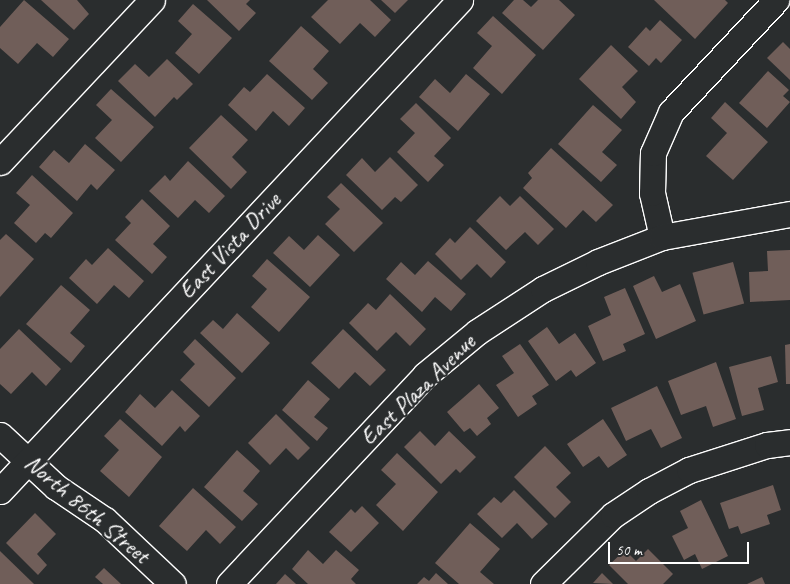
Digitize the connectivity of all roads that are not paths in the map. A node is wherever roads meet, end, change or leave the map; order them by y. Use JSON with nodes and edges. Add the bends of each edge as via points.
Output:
{"nodes":[{"id":1,"x":152,"y":0,"type":"edge"},
{"id":2,"x":460,"y":0,"type":"edge"},
{"id":3,"x":776,"y":0,"type":"edge"},
{"id":4,"x":0,"y":162,"type":"edge"},
{"id":5,"x":790,"y":214,"type":"edge"},
{"id":6,"x":662,"y":237,"type":"junction"},
{"id":7,"x":0,"y":435,"type":"edge"},
{"id":8,"x":790,"y":442,"type":"edge"},
{"id":9,"x":28,"y":461,"type":"junction"},
{"id":10,"x":0,"y":491,"type":"edge"},
{"id":11,"x":173,"y":584,"type":"edge"},
{"id":12,"x":229,"y":584,"type":"edge"},
{"id":13,"x":543,"y":584,"type":"edge"}],
"edges":[{"from":1,"to":4,"type":"street"},
{"from":2,"to":9,"type":"street","name":"East Vista Drive"},
{"from":3,"to":6,"type":"street","via":[[671,112],[653,154],[652,193]]},
{"from":5,"to":6,"type":"street","name":"East Plaza Avenue"},
{"from":6,"to":12,"type":"street","name":"East Plaza Avenue","via":[[598,262],[543,289],[477,332],[426,375]]},
{"from":7,"to":9,"type":"street","name":"North 86th Street"},
{"from":8,"to":13,"type":"street","via":[[767,445],[698,467],[649,491],[613,515]]},
{"from":9,"to":10,"type":"street","name":"East Vista Drive"},
{"from":9,"to":11,"type":"street","name":"North 86th Street","via":[[56,487],[105,520]]}]}
